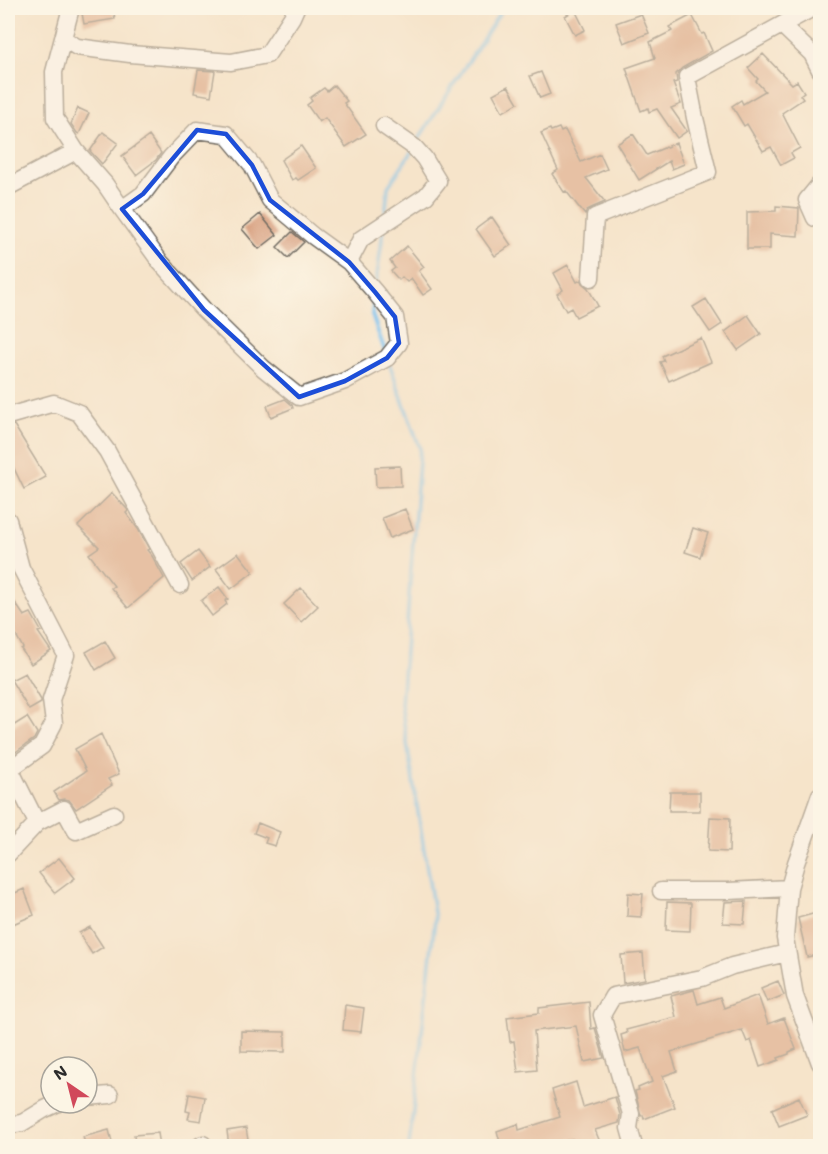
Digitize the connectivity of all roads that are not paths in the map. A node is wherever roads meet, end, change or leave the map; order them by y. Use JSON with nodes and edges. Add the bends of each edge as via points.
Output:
{"nodes":[{"id":1,"x":71,"y":8,"type":"edge"},
{"id":2,"x":296,"y":8,"type":"edge"},
{"id":3,"x":813,"y":8,"type":"edge"},
{"id":4,"x":787,"y":22,"type":"junction"},
{"id":5,"x":64,"y":39,"type":"junction"},
{"id":6,"x":820,"y":70,"type":"edge"},
{"id":7,"x":384,"y":126,"type":"dead end"},
{"id":8,"x":76,"y":151,"type":"junction"},
{"id":9,"x":820,"y":184,"type":"edge"},
{"id":10,"x":8,"y":187,"type":"edge"},
{"id":11,"x":122,"y":209,"type":"junction"},
{"id":12,"x":815,"y":218,"type":"dead end"},
{"id":13,"x":349,"y":262,"type":"junction"},
{"id":14,"x":591,"y":278,"type":"dead end"},
{"id":15,"x":8,"y":416,"type":"edge"},
{"id":16,"x":8,"y":520,"type":"edge"},
{"id":17,"x":180,"y":585,"type":"dead end"},
{"id":18,"x":820,"y":795,"type":"edge"},
{"id":19,"x":114,"y":814,"type":"dead end"},
{"id":20,"x":37,"y":823,"type":"junction"},
{"id":21,"x":8,"y":854,"type":"edge"},
{"id":22,"x":789,"y":888,"type":"junction"},
{"id":23,"x":661,"y":891,"type":"dead end"},
{"id":24,"x":787,"y":953,"type":"junction"},
{"id":25,"x":820,"y":1063,"type":"edge"},
{"id":26,"x":99,"y":1095,"type":"edge"},
{"id":27,"x":110,"y":1095,"type":"dead end"},
{"id":28,"x":39,"y":1113,"type":"edge"},
{"id":29,"x":8,"y":1125,"type":"edge"},
{"id":30,"x":634,"y":1146,"type":"edge"}],
"edges":[{"from":1,"to":5,"type":"street"},
{"from":2,"to":5,"type":"street","via":[[267,55],[231,62],[77,47]]},
{"from":3,"to":4,"type":"street"},
{"from":4,"to":6,"type":"street","via":[[786,29],[812,54]]},
{"from":4,"to":14,"type":"street","via":[[687,77],[708,172],[595,218]]},
{"from":5,"to":8,"type":"street","via":[[54,72],[55,118]]},
{"from":7,"to":13,"type":"street","via":[[414,147],[438,181],[426,196],[361,239]]},
{"from":8,"to":10,"type":"street"},
{"from":8,"to":11,"type":"street"},
{"from":9,"to":12,"type":"street","via":[[807,200]]},
{"from":11,"to":13,"type":"street","via":[[143,194],[197,130],[226,134],[252,165],[270,200]]},
{"from":11,"to":13,"type":"street","via":[[161,263],[204,310],[299,397],[345,381],[387,358],[399,343],[395,317]]},
{"from":15,"to":17,"type":"street","via":[[54,403],[79,413],[106,451]]},
{"from":16,"to":20,"type":"street","via":[[21,568],[66,655],[51,700],[54,723],[42,746],[10,769]]},
{"from":18,"to":22,"type":"street"},
{"from":19,"to":20,"type":"street","via":[[76,831],[64,809]]},
{"from":20,"to":21,"type":"street"},
{"from":22,"to":23,"type":"street"},
{"from":22,"to":24,"type":"street"},
{"from":24,"to":25,"type":"street","via":[[795,996]]},
{"from":24,"to":30,"type":"street","via":[[732,966],[702,978],[613,996],[602,1015],[631,1114],[629,1128]]},
{"from":26,"to":27,"type":"street"},
{"from":28,"to":29,"type":"street","via":[[22,1123]]}]}
